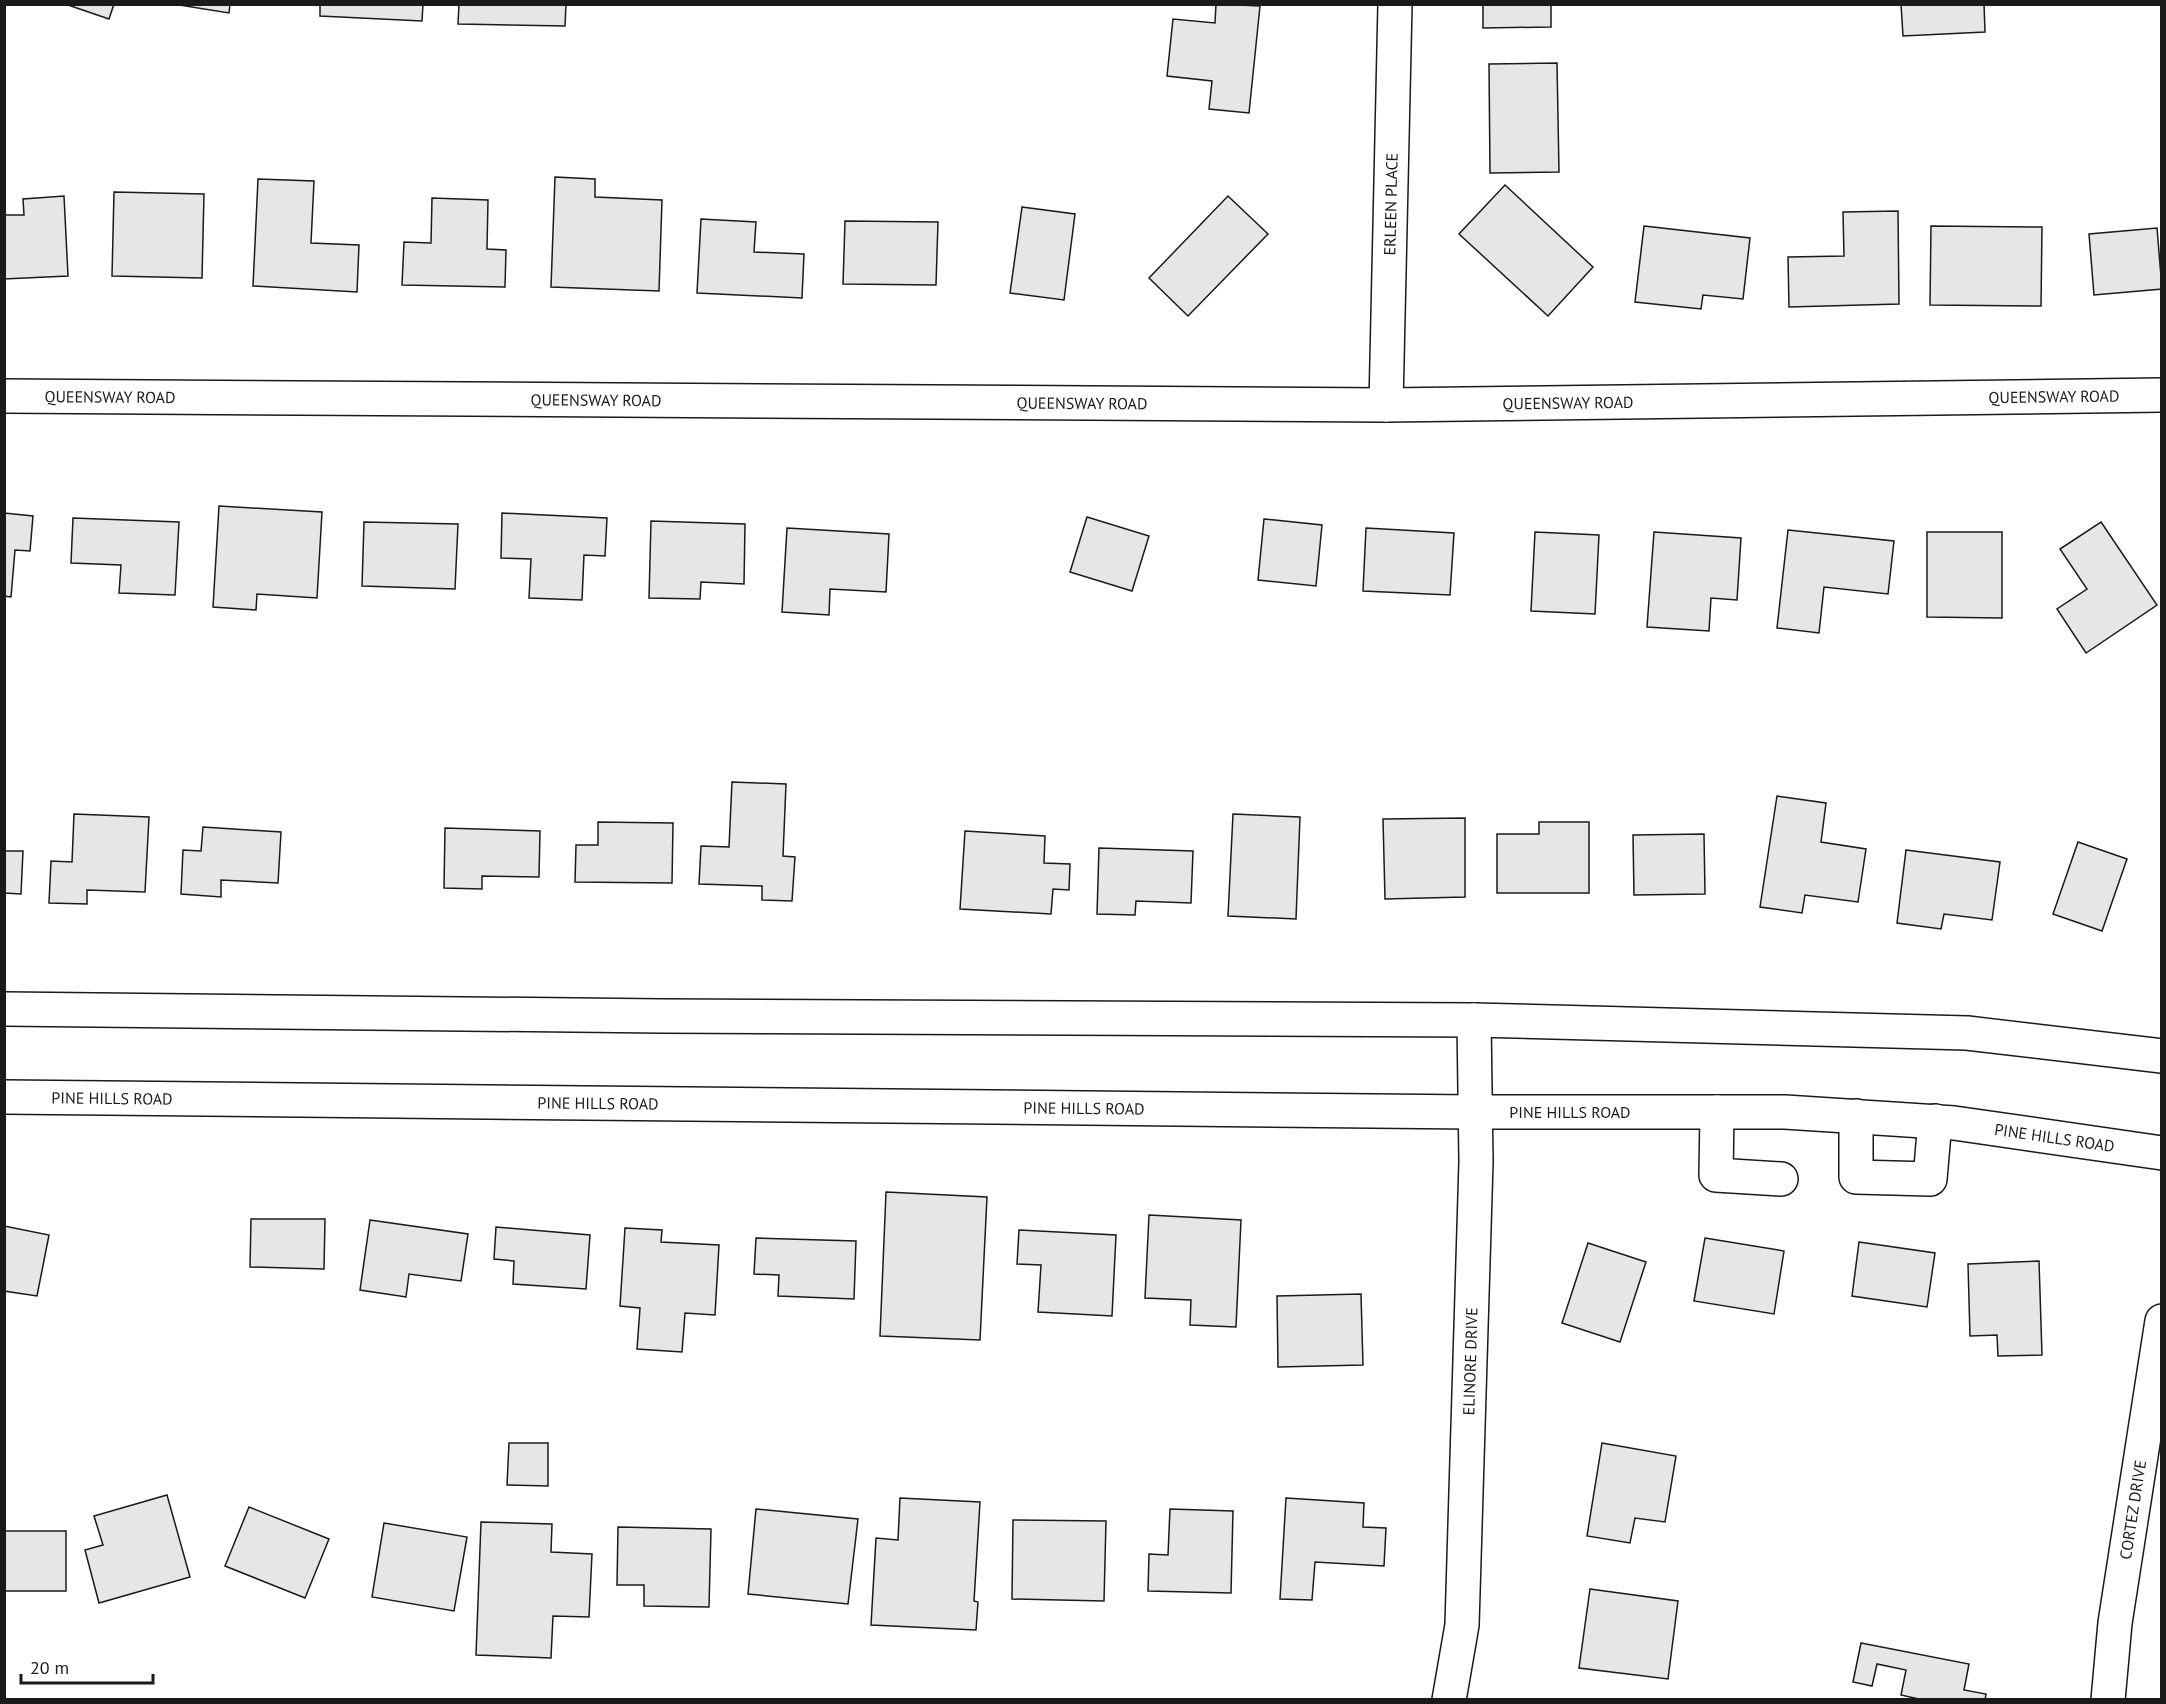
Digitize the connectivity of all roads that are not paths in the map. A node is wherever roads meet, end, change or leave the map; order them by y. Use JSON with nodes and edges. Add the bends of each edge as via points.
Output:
{"nodes":[{"id":1,"x":1395,"y":4,"type":"edge"},
{"id":2,"x":2162,"y":395,"type":"edge"},
{"id":3,"x":4,"y":396,"type":"edge"},
{"id":4,"x":1386,"y":405,"type":"junction"},
{"id":5,"x":4,"y":1010,"type":"edge"},
{"id":6,"x":1474,"y":1020,"type":"junction"},
{"id":7,"x":2162,"y":1056,"type":"edge"},
{"id":8,"x":4,"y":1097,"type":"edge"},
{"id":9,"x":1475,"y":1112,"type":"junction"},
{"id":10,"x":1717,"y":1112,"type":"junction"},
{"id":11,"x":1856,"y":1116,"type":"junction"},
{"id":12,"x":1935,"y":1121,"type":"junction"},
{"id":13,"x":2162,"y":1153,"type":"edge"},
{"id":14,"x":1781,"y":1179,"type":"dead end"},
{"id":15,"x":2162,"y":1321,"type":"edge"},
{"id":16,"x":1449,"y":1700,"type":"edge"},
{"id":17,"x":2108,"y":1700,"type":"edge"}],
"edges":[{"from":1,"to":4,"type":"main road","name":"ERLEEN PLACE"},
{"from":2,"to":4,"type":"main road","name":"QUEENSWAY ROAD"},
{"from":3,"to":4,"type":"main road","name":"QUEENSWAY ROAD"},
{"from":5,"to":6,"type":"main road"},
{"from":6,"to":7,"type":"main road","via":[[1967,1033]]},
{"from":6,"to":9,"type":"main road","name":"ELINORE DRIVE"},
{"from":8,"to":9,"type":"main road","name":"PINE HILLS ROAD"},
{"from":9,"to":10,"type":"main road","name":"PINE HILLS ROAD"},
{"from":9,"to":16,"type":"main road","name":"ELINORE DRIVE","via":[[1462,1625]]},
{"from":10,"to":11,"type":"main road","name":"PINE HILLS ROAD"},
{"from":10,"to":14,"type":"main road","via":[[1716,1175]]},
{"from":11,"to":12,"type":"main road","name":"PINE HILLS ROAD"},
{"from":11,"to":12,"type":"main road","via":[[1856,1178],[1930,1179]]},
{"from":12,"to":13,"type":"main road","name":"PINE HILLS ROAD"},
{"from":15,"to":17,"type":"main road","name":"CORTEZ DRIVE","via":[[2115,1623]]}]}
